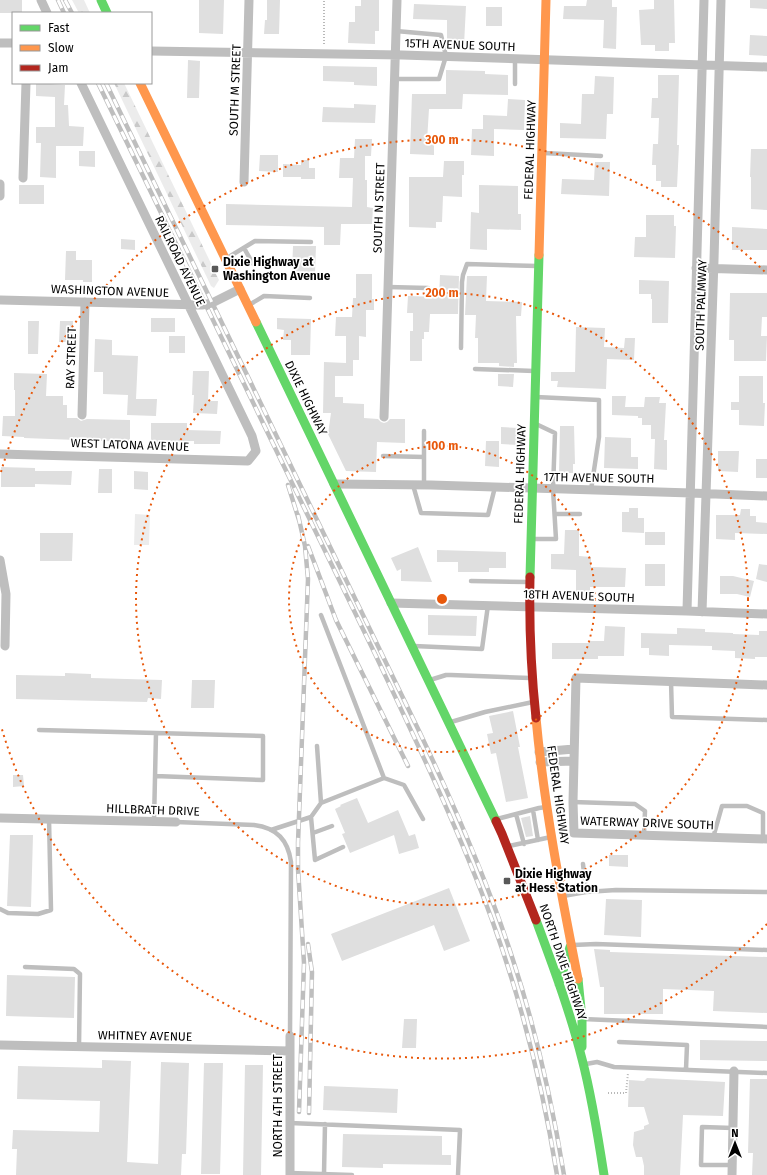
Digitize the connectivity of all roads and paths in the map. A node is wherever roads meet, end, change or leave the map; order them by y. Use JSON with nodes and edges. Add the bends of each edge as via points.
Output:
{"nodes":[{"id":1,"x":41,"y":0,"type":"edge"},
{"id":2,"x":102,"y":0,"type":"edge"},
{"id":3,"x":249,"y":0,"type":"edge"},
{"id":4,"x":324,"y":0,"type":"edge"},
{"id":5,"x":397,"y":0,"type":"edge"},
{"id":6,"x":546,"y":0,"type":"edge"},
{"id":7,"x":704,"y":0,"type":"edge"},
{"id":8,"x":721,"y":0,"type":"edge"},
{"id":9,"x":47,"y":12,"type":"edge"},
{"id":10,"x":107,"y":12,"type":"edge"},
{"id":11,"x":396,"y":31,"type":"junction"},
{"id":12,"x":0,"y":43,"type":"edge"},
{"id":13,"x":12,"y":44,"type":"edge"},
{"id":14,"x":324,"y":44,"type":"dead end"},
{"id":15,"x":152,"y":51,"type":"edge"},
{"id":16,"x":248,"y":52,"type":"junction"},
{"id":17,"x":396,"y":54,"type":"junction"},
{"id":18,"x":446,"y":56,"type":"junction"},
{"id":19,"x":515,"y":59,"type":"junction"},
{"id":20,"x":545,"y":60,"type":"junction"},
{"id":21,"x":702,"y":65,"type":"junction"},
{"id":22,"x":719,"y":65,"type":"junction"},
{"id":23,"x":767,"y":67,"type":"edge"},
{"id":24,"x":395,"y":79,"type":"junction"},
{"id":25,"x":26,"y":84,"type":"edge"},
{"id":26,"x":81,"y":84,"type":"edge"},
{"id":27,"x":140,"y":84,"type":"edge"},
{"id":28,"x":515,"y":84,"type":"dead end"},
{"id":29,"x":542,"y":153,"type":"junction"},
{"id":30,"x":601,"y":156,"type":"dead end"},
{"id":31,"x":23,"y":178,"type":"dead end"},
{"id":32,"x":244,"y":182,"type":"dead end"},
{"id":33,"x":0,"y":184,"type":"edge"},
{"id":34,"x":0,"y":196,"type":"edge"},
{"id":35,"x":310,"y":242,"type":"dead end"},
{"id":36,"x":244,"y":248,"type":"junction"},
{"id":37,"x":226,"y":259,"type":"junction"},
{"id":38,"x":285,"y":264,"type":"dead end"},
{"id":39,"x":538,"y":266,"type":"junction"},
{"id":40,"x":696,"y":268,"type":"junction"},
{"id":41,"x":714,"y":269,"type":"junction"},
{"id":42,"x":767,"y":270,"type":"edge"},
{"id":43,"x":388,"y":287,"type":"junction"},
{"id":44,"x":428,"y":288,"type":"dead end"},
{"id":45,"x":240,"y":290,"type":"junction"},
{"id":46,"x":310,"y":298,"type":"dead end"},
{"id":47,"x":0,"y":300,"type":"edge"},
{"id":48,"x":85,"y":302,"type":"junction"},
{"id":49,"x":188,"y":305,"type":"junction"},
{"id":50,"x":248,"y":306,"type":"junction"},
{"id":51,"x":461,"y":348,"type":"dead end"},
{"id":52,"x":475,"y":369,"type":"dead end"},
{"id":53,"x":535,"y":371,"type":"junction"},
{"id":54,"x":534,"y":397,"type":"junction"},
{"id":55,"x":82,"y":415,"type":"dead end"},
{"id":56,"x":384,"y":417,"type":"dead end"},
{"id":57,"x":534,"y":423,"type":"junction"},
{"id":58,"x":424,"y":431,"type":"dead end"},
{"id":59,"x":256,"y":451,"type":"joint"},
{"id":60,"x":0,"y":454,"type":"edge"},
{"id":61,"x":383,"y":456,"type":"dead end"},
{"id":62,"x":424,"y":458,"type":"junction"},
{"id":63,"x":334,"y":484,"type":"junction"},
{"id":64,"x":413,"y":485,"type":"junction"},
{"id":65,"x":424,"y":485,"type":"junction"},
{"id":66,"x":495,"y":487,"type":"junction"},
{"id":67,"x":532,"y":488,"type":"junction"},
{"id":68,"x":553,"y":489,"type":"junction"},
{"id":69,"x":591,"y":490,"type":"junction"},
{"id":70,"x":691,"y":492,"type":"junction"},
{"id":71,"x":705,"y":493,"type":"junction"},
{"id":72,"x":767,"y":496,"type":"edge"},
{"id":73,"x":555,"y":514,"type":"junction"},
{"id":74,"x":580,"y":514,"type":"dead end"},
{"id":75,"x":531,"y":539,"type":"junction"},
{"id":76,"x":0,"y":560,"type":"edge"},
{"id":77,"x":1,"y":569,"type":"edge"},
{"id":78,"x":471,"y":581,"type":"dead end"},
{"id":79,"x":530,"y":582,"type":"junction"},
{"id":80,"x":391,"y":603,"type":"junction"},
{"id":81,"x":488,"y":605,"type":"junction"},
{"id":82,"x":529,"y":607,"type":"junction"},
{"id":83,"x":687,"y":611,"type":"junction"},
{"id":84,"x":702,"y":612,"type":"junction"},
{"id":85,"x":767,"y":614,"type":"edge"},
{"id":86,"x":321,"y":615,"type":"dead end"},
{"id":87,"x":412,"y":645,"type":"junction"},
{"id":88,"x":5,"y":646,"type":"dead end"},
{"id":89,"x":532,"y":678,"type":"junction"},
{"id":90,"x":429,"y":681,"type":"junction"},
{"id":91,"x":671,"y":681,"type":"junction"},
{"id":92,"x":767,"y":685,"type":"edge"},
{"id":93,"x":534,"y":701,"type":"junction"},
{"id":94,"x":767,"y":720,"type":"edge"},
{"id":95,"x":449,"y":723,"type":"junction"},
{"id":96,"x":39,"y":730,"type":"dead end"},
{"id":97,"x":156,"y":733,"type":"junction"},
{"id":98,"x":317,"y":746,"type":"dead end"},
{"id":99,"x":574,"y":749,"type":"junction"},
{"id":100,"x":539,"y":752,"type":"junction"},
{"id":101,"x":574,"y":761,"type":"junction"},
{"id":102,"x":540,"y":762,"type":"junction"},
{"id":103,"x":155,"y":776,"type":"junction"},
{"id":104,"x":384,"y":778,"type":"junction"},
{"id":105,"x":573,"y":802,"type":"junction"},
{"id":106,"x":321,"y":803,"type":"junction"},
{"id":107,"x":546,"y":807,"type":"junction"},
{"id":108,"x":533,"y":810,"type":"junction"},
{"id":109,"x":516,"y":814,"type":"junction"},
{"id":110,"x":311,"y":817,"type":"junction"},
{"id":111,"x":0,"y":818,"type":"edge"},
{"id":112,"x":423,"y":818,"type":"dead end"},
{"id":113,"x":49,"y":819,"type":"junction"},
{"id":114,"x":496,"y":820,"type":"junction"},
{"id":115,"x":154,"y":822,"type":"junction"},
{"id":116,"x":176,"y":822,"type":"joint"},
{"id":117,"x":332,"y":826,"type":"dead end"},
{"id":118,"x":271,"y":830,"type":"junction"},
{"id":119,"x":313,"y":833,"type":"junction"},
{"id":120,"x":644,"y":835,"type":"junction"},
{"id":121,"x":551,"y":837,"type":"junction"},
{"id":122,"x":713,"y":838,"type":"junction"},
{"id":123,"x":765,"y":839,"type":"edge"},
{"id":124,"x":538,"y":840,"type":"junction"},
{"id":125,"x":524,"y":844,"type":"junction"},
{"id":126,"x":343,"y":847,"type":"dead end"},
{"id":127,"x":507,"y":847,"type":"junction"},
{"id":128,"x":583,"y":864,"type":"dead end"},
{"id":129,"x":586,"y":892,"type":"junction"},
{"id":130,"x":767,"y":892,"type":"edge"},
{"id":131,"x":561,"y":896,"type":"junction"},
{"id":132,"x":0,"y":909,"type":"edge"},
{"id":133,"x":571,"y":945,"type":"junction"},
{"id":134,"x":767,"y":950,"type":"edge"},
{"id":135,"x":25,"y":967,"type":"dead end"},
{"id":136,"x":559,"y":984,"type":"junction"},
{"id":137,"x":582,"y":1019,"type":"junction"},
{"id":138,"x":767,"y":1027,"type":"edge"},
{"id":139,"x":290,"y":1036,"type":"joint"},
{"id":140,"x":619,"y":1042,"type":"dead end"},
{"id":141,"x":0,"y":1045,"type":"edge"},
{"id":142,"x":79,"y":1047,"type":"junction"},
{"id":143,"x":290,"y":1051,"type":"junction"},
{"id":144,"x":582,"y":1062,"type":"junction"},
{"id":145,"x":686,"y":1069,"type":"junction"},
{"id":146,"x":734,"y":1071,"type":"junction"},
{"id":147,"x":632,"y":1072,"type":"dead end"},
{"id":148,"x":767,"y":1072,"type":"edge"},
{"id":149,"x":608,"y":1093,"type":"dead end"},
{"id":150,"x":290,"y":1123,"type":"junction"},
{"id":151,"x":325,"y":1124,"type":"junction"},
{"id":152,"x":733,"y":1128,"type":"junction"},
{"id":153,"x":732,"y":1165,"type":"junction"},
{"id":154,"x":290,"y":1174,"type":"edge"},
{"id":155,"x":324,"y":1174,"type":"junction"},
{"id":156,"x":352,"y":1175,"type":"edge"},
{"id":157,"x":458,"y":1175,"type":"edge"},
{"id":158,"x":604,"y":1175,"type":"edge"},
{"id":159,"x":732,"y":1175,"type":"edge"}],
"edges":[{"from":1,"to":9,"type":"street"},
{"from":2,"to":10,"type":"main road"},
{"from":3,"to":16,"type":"street","name":"SOUTH M STREET"},
{"from":4,"to":14,"type":"path"},
{"from":5,"to":11,"type":"street","name":"SOUTH N STREET"},
{"from":6,"to":20,"type":"main road","name":"FEDERAL HIGHWAY"},
{"from":7,"to":21,"type":"street","name":"SOUTH PALMWAY"},
{"from":8,"to":22,"type":"street","name":"SOUTH PALMWAY"},
{"from":11,"to":17,"type":"street","name":"SOUTH N STREET"},
{"from":11,"to":18,"type":"lane","via":[[441,34]]},
{"from":12,"to":13,"type":"street"},
{"from":15,"to":16,"type":"street","name":"15TH AVENUE SOUTH"},
{"from":16,"to":17,"type":"street","name":"15TH AVENUE SOUTH"},
{"from":16,"to":32,"type":"street","name":"SOUTH M STREET"},
{"from":17,"to":18,"type":"street","name":"15TH AVENUE SOUTH"},
{"from":17,"to":24,"type":"street","name":"SOUTH N STREET"},
{"from":18,"to":19,"type":"street","name":"15TH AVENUE SOUTH"},
{"from":18,"to":24,"type":"lane","via":[[439,79]]},
{"from":19,"to":20,"type":"street","name":"15TH AVENUE SOUTH"},
{"from":19,"to":28,"type":"lane"},
{"from":20,"to":21,"type":"street","name":"15TH AVENUE SOUTH"},
{"from":20,"to":29,"type":"main road","name":"FEDERAL HIGHWAY"},
{"from":21,"to":22,"type":"street","name":"15TH AVENUE SOUTH"},
{"from":21,"to":40,"type":"street","name":"SOUTH PALMWAY"},
{"from":22,"to":23,"type":"street","name":"15TH AVENUE SOUTH"},
{"from":22,"to":41,"type":"street","name":"SOUTH PALMWAY"},
{"from":24,"to":43,"type":"street","name":"SOUTH N STREET"},
{"from":25,"to":31,"type":"street"},
{"from":26,"to":49,"type":"street","name":"RAILROAD AVENUE"},
{"from":27,"to":37,"type":"main road","name":"DIXIE HIGHWAY"},
{"from":29,"to":30,"type":"lane"},
{"from":29,"to":39,"type":"main road","name":"FEDERAL HIGHWAY"},
{"from":33,"to":34,"type":"street"},
{"from":35,"to":36,"type":"lane","via":[[255,241]]},
{"from":36,"to":37,"type":"lane"},
{"from":36,"to":38,"type":"lane","via":[[253,264]]},
{"from":37,"to":45,"type":"main road","name":"DIXIE HIGHWAY"},
{"from":39,"to":51,"type":"lane","via":[[467,264],[462,282]]},
{"from":39,"to":53,"type":"main road","name":"FEDERAL HIGHWAY"},
{"from":40,"to":41,"type":"street"},
{"from":40,"to":70,"type":"street","name":"SOUTH PALMWAY"},
{"from":41,"to":42,"type":"street"},
{"from":41,"to":71,"type":"street","name":"SOUTH PALMWAY"},
{"from":43,"to":44,"type":"lane"},
{"from":43,"to":56,"type":"street","name":"SOUTH N STREET"},
{"from":45,"to":49,"type":"street","name":"WASHINGTON AVENUE","via":[[212,303]]},
{"from":45,"to":50,"type":"main road","name":"DIXIE HIGHWAY"},
{"from":46,"to":50,"type":"lane","via":[[264,296]]},
{"from":47,"to":48,"type":"street","name":"WASHINGTON AVENUE"},
{"from":48,"to":49,"type":"street","name":"WASHINGTON AVENUE"},
{"from":48,"to":55,"type":"street","name":"RAY STREET"},
{"from":49,"to":59,"type":"street","name":"RAILROAD AVENUE","via":[[252,436]]},
{"from":50,"to":63,"type":"main road","name":"DIXIE HIGHWAY"},
{"from":52,"to":53,"type":"lane"},
{"from":53,"to":54,"type":"main road","name":"FEDERAL HIGHWAY"},
{"from":54,"to":57,"type":"main road","name":"FEDERAL HIGHWAY"},
{"from":54,"to":69,"type":"lane","via":[[599,400],[598,437]]},
{"from":57,"to":67,"type":"main road","name":"FEDERAL HIGHWAY"},
{"from":57,"to":68,"type":"lane","via":[[555,433]]},
{"from":58,"to":62,"type":"lane"},
{"from":59,"to":60,"type":"street","name":"WEST LATONA AVENUE","via":[[248,460]]},
{"from":61,"to":62,"type":"lane"},
{"from":62,"to":65,"type":"lane"},
{"from":63,"to":64,"type":"street","name":"17TH AVENUE SOUTH"},
{"from":63,"to":80,"type":"main road","name":"DIXIE HIGHWAY"},
{"from":64,"to":65,"type":"street","name":"17TH AVENUE SOUTH"},
{"from":64,"to":66,"type":"lane","via":[[421,512],[488,515]]},
{"from":65,"to":66,"type":"street","name":"17TH AVENUE SOUTH"},
{"from":66,"to":67,"type":"street","name":"17TH AVENUE SOUTH"},
{"from":67,"to":68,"type":"street","name":"17TH AVENUE SOUTH"},
{"from":67,"to":75,"type":"main road","name":"FEDERAL HIGHWAY"},
{"from":68,"to":69,"type":"street","name":"17TH AVENUE SOUTH"},
{"from":68,"to":73,"type":"lane"},
{"from":69,"to":70,"type":"street","name":"17TH AVENUE SOUTH"},
{"from":70,"to":71,"type":"street","name":"17TH AVENUE SOUTH"},
{"from":70,"to":83,"type":"street","name":"SOUTH PALMWAY"},
{"from":71,"to":72,"type":"street","name":"17TH AVENUE SOUTH"},
{"from":71,"to":84,"type":"street","name":"SOUTH PALMWAY"},
{"from":73,"to":74,"type":"lane"},
{"from":73,"to":75,"type":"lane","via":[[556,539]]},
{"from":75,"to":79,"type":"main road","name":"FEDERAL HIGHWAY"},
{"from":76,"to":77,"type":"street"},
{"from":77,"to":88,"type":"street","via":[[6,594]]},
{"from":78,"to":79,"type":"lane"},
{"from":79,"to":82,"type":"main road","name":"FEDERAL HIGHWAY"},
{"from":80,"to":81,"type":"street","name":"18TH AVENUE SOUTH"},
{"from":80,"to":87,"type":"main road","name":"DIXIE HIGHWAY"},
{"from":81,"to":82,"type":"street","name":"18TH AVENUE SOUTH"},
{"from":81,"to":87,"type":"lane","via":[[482,649]]},
{"from":82,"to":83,"type":"street","name":"18TH AVENUE SOUTH"},
{"from":82,"to":89,"type":"main road","name":"FEDERAL HIGHWAY"},
{"from":83,"to":84,"type":"street","name":"18TH AVENUE SOUTH"},
{"from":84,"to":85,"type":"street","name":"18TH AVENUE SOUTH"},
{"from":86,"to":104,"type":"lane"},
{"from":87,"to":90,"type":"main road","name":"DIXIE HIGHWAY"},
{"from":89,"to":90,"type":"lane","via":[[446,675]]},
{"from":89,"to":93,"type":"main road","name":"FEDERAL HIGHWAY"},
{"from":90,"to":95,"type":"main road","name":"DIXIE HIGHWAY"},
{"from":91,"to":92,"type":"street"},
{"from":91,"to":94,"type":"lane","via":[[672,717]]},
{"from":91,"to":99,"type":"street","name":"WATERWAY DRIVE SOUTH","via":[[576,678]]},
{"from":93,"to":95,"type":"lane"},
{"from":93,"to":100,"type":"main road","name":"FEDERAL HIGHWAY"},
{"from":95,"to":114,"type":"main road","name":"NORTH DIXIE HIGHWAY"},
{"from":96,"to":97,"type":"lane"},
{"from":97,"to":103,"type":"lane"},
{"from":97,"to":103,"type":"lane","via":[[263,736],[263,772],[262,780]]},
{"from":98,"to":106,"type":"lane"},
{"from":99,"to":100,"type":"street"},
{"from":99,"to":101,"type":"street","name":"WATERWAY DRIVE SOUTH"},
{"from":100,"to":102,"type":"main road","name":"FEDERAL HIGHWAY"},
{"from":101,"to":102,"type":"street"},
{"from":101,"to":105,"type":"street","name":"WATERWAY DRIVE SOUTH"},
{"from":102,"to":107,"type":"main road","name":"FEDERAL HIGHWAY"},
{"from":103,"to":115,"type":"lane"},
{"from":104,"to":106,"type":"lane"},
{"from":104,"to":112,"type":"lane","via":[[404,785]]},
{"from":105,"to":120,"type":"lane","via":[[634,804],[645,811]]},
{"from":105,"to":120,"type":"street","name":"WATERWAY DRIVE SOUTH","via":[[574,833]]},
{"from":106,"to":110,"type":"lane"},
{"from":107,"to":108,"type":"lane"},
{"from":107,"to":121,"type":"main road","name":"FEDERAL HIGHWAY"},
{"from":108,"to":109,"type":"lane"},
{"from":108,"to":124,"type":"lane"},
{"from":109,"to":114,"type":"lane"},
{"from":109,"to":125,"type":"lane"},
{"from":110,"to":118,"type":"lane"},
{"from":110,"to":119,"type":"lane"},
{"from":111,"to":113,"type":"street","name":"HILLBRATH DRIVE"},
{"from":113,"to":115,"type":"street","name":"HILLBRATH DRIVE"},
{"from":113,"to":132,"type":"lane","via":[[51,910],[38,914],[8,913]]},
{"from":114,"to":127,"type":"main road","name":"NORTH DIXIE HIGHWAY"},
{"from":115,"to":116,"type":"street","name":"HILLBRATH DRIVE"},
{"from":116,"to":118,"type":"lane","name":"HILLBRATH DRIVE","via":[[254,825]]},
{"from":117,"to":119,"type":"lane"},
{"from":118,"to":139,"type":"lane","name":"HILLBRATH DRIVE","via":[[285,842],[290,855]]},
{"from":119,"to":126,"type":"lane","via":[[315,860]]},
{"from":120,"to":122,"type":"street","name":"WATERWAY DRIVE SOUTH"},
{"from":121,"to":124,"type":"lane"},
{"from":121,"to":131,"type":"main road","name":"FEDERAL HIGHWAY"},
{"from":122,"to":123,"type":"street","name":"WATERWAY DRIVE SOUTH"},
{"from":122,"to":123,"type":"lane","via":[[722,806],[747,806],[762,813]]},
{"from":124,"to":125,"type":"lane"},
{"from":125,"to":127,"type":"lane"},
{"from":127,"to":136,"type":"main road","name":"NORTH DIXIE HIGHWAY"},
{"from":128,"to":129,"type":"lane"},
{"from":129,"to":130,"type":"lane"},
{"from":129,"to":131,"type":"lane"},
{"from":131,"to":133,"type":"main road","name":"FEDERAL HIGHWAY"},
{"from":133,"to":134,"type":"lane"},
{"from":133,"to":136,"type":"main road","name":"FEDERAL HIGHWAY"},
{"from":133,"to":137,"type":"main road","name":"FEDERAL HIGHWAY"},
{"from":135,"to":142,"type":"lane","via":[[74,969],[80,974]]},
{"from":136,"to":144,"type":"main road","name":"NORTH DIXIE HIGHWAY"},
{"from":137,"to":138,"type":"lane"},
{"from":137,"to":144,"type":"main road","name":"FEDERAL HIGHWAY"},
{"from":139,"to":143,"type":"street","name":"NORTH 4TH STREET"},
{"from":140,"to":145,"type":"lane","via":[[687,1045]]},
{"from":141,"to":142,"type":"street","name":"WHITNEY AVENUE"},
{"from":142,"to":143,"type":"street","name":"WHITNEY AVENUE"},
{"from":143,"to":150,"type":"street","name":"NORTH 4TH STREET"},
{"from":144,"to":145,"type":"lane","via":[[597,1062],[614,1067]]},
{"from":144,"to":158,"type":"main road","name":"NORTH DIXIE HIGHWAY"},
{"from":145,"to":146,"type":"lane"},
{"from":146,"to":148,"type":"lane"},
{"from":146,"to":152,"type":"street"},
{"from":147,"to":149,"type":"path","via":[[628,1072],[626,1093]]},
{"from":150,"to":151,"type":"lane"},
{"from":150,"to":154,"type":"street","name":"NORTH 4TH STREET"},
{"from":151,"to":155,"type":"lane"},
{"from":151,"to":157,"type":"lane","via":[[460,1130]]},
{"from":152,"to":153,"type":"street"},
{"from":152,"to":153,"type":"lane","via":[[702,1127],[701,1165]]},
{"from":153,"to":159,"type":"street"},
{"from":154,"to":155,"type":"lane"},
{"from":155,"to":156,"type":"lane"}]}
